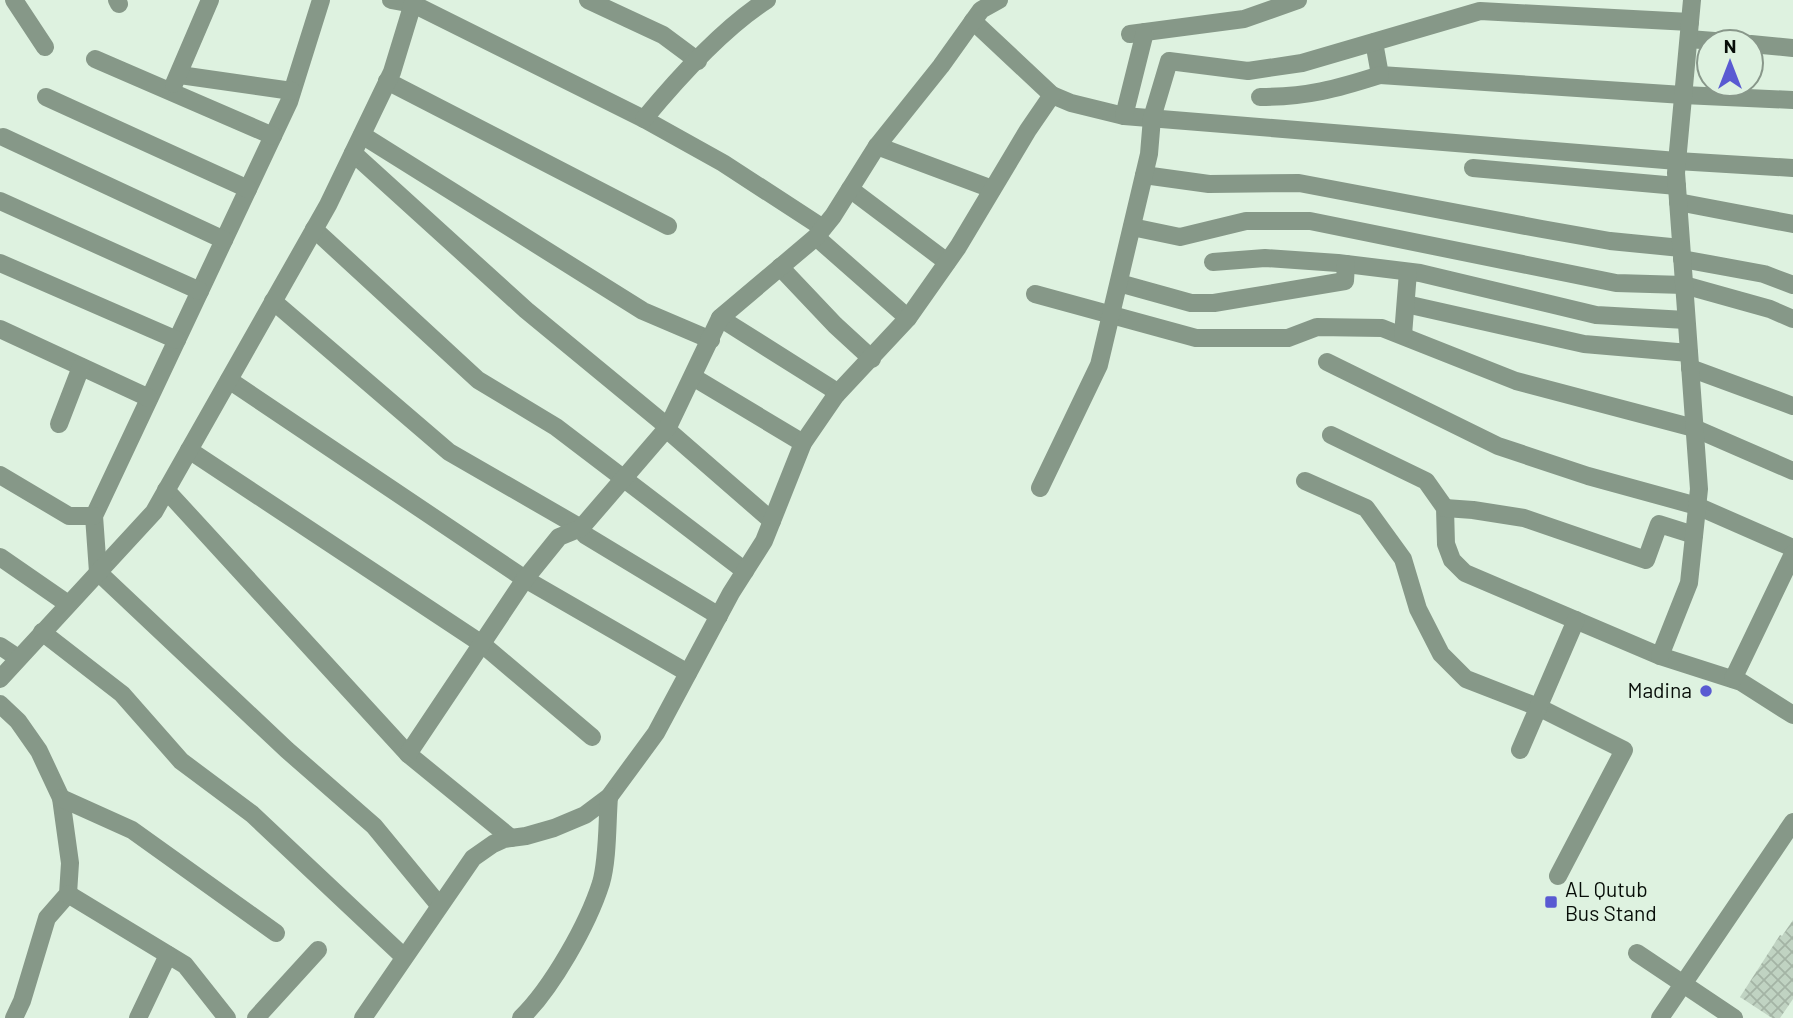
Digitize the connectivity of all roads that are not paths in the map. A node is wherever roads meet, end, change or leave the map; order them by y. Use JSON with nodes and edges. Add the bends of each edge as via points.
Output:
{"nodes":[{"id":1,"x":14,"y":0,"type":"edge"},
{"id":2,"x":209,"y":0,"type":"edge"},
{"id":3,"x":391,"y":0,"type":"edge"},
{"id":4,"x":588,"y":0,"type":"edge"},
{"id":5,"x":999,"y":0,"type":"edge"},
{"id":6,"x":1298,"y":0,"type":"edge"},
{"id":7,"x":1692,"y":0,"type":"edge"},
{"id":8,"x":317,"y":1,"type":"edge"},
{"id":9,"x":414,"y":2,"type":"edge"},
{"id":10,"x":758,"y":2,"type":"edge"},
{"id":11,"x":973,"y":21,"type":"junction"},
{"id":12,"x":1689,"y":30,"type":"junction"},
{"id":13,"x":1695,"y":32,"type":"edge"},
{"id":14,"x":1374,"y":42,"type":"junction"},
{"id":15,"x":1765,"y":45,"type":"edge"},
{"id":16,"x":46,"y":47,"type":"dead end"},
{"id":17,"x":1793,"y":48,"type":"edge"},
{"id":18,"x":95,"y":59,"type":"dead end"},
{"id":19,"x":698,"y":61,"type":"junction"},
{"id":20,"x":180,"y":75,"type":"junction"},
{"id":21,"x":1380,"y":75,"type":"junction"},
{"id":22,"x":387,"y":81,"type":"junction"},
{"id":23,"x":170,"y":91,"type":"junction"},
{"id":24,"x":292,"y":91,"type":"junction"},
{"id":25,"x":1052,"y":95,"type":"junction"},
{"id":26,"x":1683,"y":95,"type":"junction"},
{"id":27,"x":46,"y":97,"type":"dead end"},
{"id":28,"x":1260,"y":97,"type":"dead end"},
{"id":29,"x":1793,"y":100,"type":"edge"},
{"id":30,"x":1124,"y":116,"type":"junction"},
{"id":31,"x":1152,"y":118,"type":"junction"},
{"id":32,"x":644,"y":119,"type":"junction"},
{"id":33,"x":362,"y":135,"type":"junction"},
{"id":34,"x":273,"y":136,"type":"junction"},
{"id":35,"x":3,"y":137,"type":"dead end"},
{"id":36,"x":877,"y":146,"type":"junction"},
{"id":37,"x":353,"y":153,"type":"junction"},
{"id":38,"x":1677,"y":161,"type":"junction"},
{"id":39,"x":1473,"y":168,"type":"dead end"},
{"id":40,"x":1793,"y":168,"type":"edge"},
{"id":41,"x":1144,"y":175,"type":"junction"},
{"id":42,"x":850,"y":188,"type":"junction"},
{"id":43,"x":248,"y":189,"type":"junction"},
{"id":44,"x":992,"y":189,"type":"junction"},
{"id":45,"x":1678,"y":194,"type":"junction"},
{"id":46,"x":0,"y":201,"type":"edge"},
{"id":47,"x":1793,"y":224,"type":"edge"},
{"id":48,"x":668,"y":226,"type":"dead end"},
{"id":49,"x":1132,"y":228,"type":"junction"},
{"id":50,"x":314,"y":229,"type":"junction"},
{"id":51,"x":820,"y":232,"type":"junction"},
{"id":52,"x":224,"y":240,"type":"junction"},
{"id":53,"x":1682,"y":254,"type":"junction"},
{"id":54,"x":947,"y":262,"type":"junction"},
{"id":55,"x":1213,"y":262,"type":"dead end"},
{"id":56,"x":0,"y":263,"type":"edge"},
{"id":57,"x":1346,"y":264,"type":"junction"},
{"id":58,"x":780,"y":267,"type":"junction"},
{"id":59,"x":1408,"y":272,"type":"junction"},
{"id":60,"x":1119,"y":283,"type":"junction"},
{"id":61,"x":1684,"y":285,"type":"junction"},
{"id":62,"x":1793,"y":285,"type":"edge"},
{"id":63,"x":200,"y":291,"type":"junction"},
{"id":64,"x":1035,"y":294,"type":"dead end"},
{"id":65,"x":274,"y":301,"type":"junction"},
{"id":66,"x":1406,"y":304,"type":"junction"},
{"id":67,"x":1111,"y":316,"type":"junction"},
{"id":68,"x":720,"y":318,"type":"junction"},
{"id":69,"x":908,"y":318,"type":"junction"},
{"id":70,"x":1793,"y":319,"type":"edge"},
{"id":71,"x":1686,"y":320,"type":"junction"},
{"id":72,"x":0,"y":328,"type":"edge"},
{"id":73,"x":1404,"y":335,"type":"junction"},
{"id":74,"x":177,"y":340,"type":"junction"},
{"id":75,"x":710,"y":340,"type":"junction"},
{"id":76,"x":872,"y":359,"type":"junction"},
{"id":77,"x":1689,"y":360,"type":"junction"},
{"id":78,"x":1327,"y":362,"type":"dead end"},
{"id":79,"x":81,"y":366,"type":"junction"},
{"id":80,"x":693,"y":377,"type":"junction"},
{"id":81,"x":229,"y":380,"type":"junction"},
{"id":82,"x":836,"y":395,"type":"junction"},
{"id":83,"x":149,"y":398,"type":"junction"},
{"id":84,"x":1793,"y":406,"type":"edge"},
{"id":85,"x":59,"y":424,"type":"dead end"},
{"id":86,"x":1694,"y":428,"type":"junction"},
{"id":87,"x":670,"y":430,"type":"junction"},
{"id":88,"x":1331,"y":435,"type":"dead end"},
{"id":89,"x":803,"y":443,"type":"junction"},
{"id":90,"x":188,"y":450,"type":"junction"},
{"id":91,"x":1793,"y":471,"type":"edge"},
{"id":92,"x":0,"y":475,"type":"edge"},
{"id":93,"x":622,"y":479,"type":"junction"},
{"id":94,"x":1305,"y":481,"type":"dead end"},
{"id":95,"x":1040,"y":488,"type":"dead end"},
{"id":96,"x":166,"y":490,"type":"junction"},
{"id":97,"x":1697,"y":506,"type":"junction"},
{"id":98,"x":1445,"y":508,"type":"junction"},
{"id":99,"x":94,"y":516,"type":"junction"},
{"id":100,"x":772,"y":521,"type":"junction"},
{"id":101,"x":583,"y":531,"type":"junction"},
{"id":102,"x":1694,"y":535,"type":"junction"},
{"id":103,"x":1793,"y":548,"type":"edge"},
{"id":104,"x":1793,"y":554,"type":"edge"},
{"id":105,"x":0,"y":557,"type":"edge"},
{"id":106,"x":745,"y":571,"type":"junction"},
{"id":107,"x":98,"y":572,"type":"junction"},
{"id":108,"x":525,"y":579,"type":"junction"},
{"id":109,"x":68,"y":604,"type":"junction"},
{"id":110,"x":719,"y":616,"type":"junction"},
{"id":111,"x":1576,"y":620,"type":"junction"},
{"id":112,"x":42,"y":632,"type":"junction"},
{"id":113,"x":482,"y":644,"type":"junction"},
{"id":114,"x":0,"y":646,"type":"edge"},
{"id":115,"x":1660,"y":656,"type":"junction"},
{"id":116,"x":18,"y":658,"type":"junction"},
{"id":117,"x":688,"y":673,"type":"junction"},
{"id":118,"x":0,"y":679,"type":"edge"},
{"id":119,"x":1733,"y":679,"type":"junction"},
{"id":120,"x":0,"y":704,"type":"edge"},
{"id":121,"x":1538,"y":707,"type":"junction"},
{"id":122,"x":1793,"y":715,"type":"edge"},
{"id":123,"x":592,"y":737,"type":"dead end"},
{"id":124,"x":1520,"y":750,"type":"dead end"},
{"id":125,"x":408,"y":754,"type":"junction"},
{"id":126,"x":609,"y":797,"type":"junction"},
{"id":127,"x":61,"y":798,"type":"junction"},
{"id":128,"x":1793,"y":822,"type":"edge"},
{"id":129,"x":511,"y":838,"type":"junction"},
{"id":130,"x":1558,"y":876,"type":"dead end"},
{"id":131,"x":68,"y":894,"type":"junction"},
{"id":132,"x":439,"y":905,"type":"junction"},
{"id":133,"x":276,"y":933,"type":"dead end"},
{"id":134,"x":318,"y":950,"type":"dead end"},
{"id":135,"x":1637,"y":953,"type":"dead end"},
{"id":136,"x":168,"y":955,"type":"junction"},
{"id":137,"x":404,"y":957,"type":"junction"},
{"id":138,"x":1684,"y":986,"type":"junction"},
{"id":139,"x":15,"y":1018,"type":"edge"},
{"id":140,"x":138,"y":1018,"type":"edge"},
{"id":141,"x":227,"y":1018,"type":"edge"},
{"id":142,"x":256,"y":1018,"type":"edge"},
{"id":143,"x":363,"y":1018,"type":"edge"},
{"id":144,"x":521,"y":1018,"type":"edge"},
{"id":145,"x":1660,"y":1018,"type":"edge"},
{"id":146,"x":1734,"y":1018,"type":"edge"}],
"edges":[{"from":1,"to":16,"type":"street"},
{"from":2,"to":20,"type":"street"},
{"from":3,"to":9,"type":"street"},
{"from":4,"to":19,"type":"street","via":[[663,35]]},
{"from":5,"to":11,"type":"street","via":[[981,10]]},
{"from":6,"to":30,"type":"street","via":[[1244,19],[1137,33]]},
{"from":7,"to":12,"type":"street"},
{"from":8,"to":24,"type":"street"},
{"from":9,"to":22,"type":"street"},
{"from":9,"to":32,"type":"street"},
{"from":10,"to":19,"type":"street"},
{"from":11,"to":25,"type":"street"},
{"from":11,"to":36,"type":"street"},
{"from":12,"to":13,"type":"street"},
{"from":12,"to":14,"type":"street","via":[[1480,11]]},
{"from":12,"to":26,"type":"street"},
{"from":14,"to":21,"type":"street"},
{"from":14,"to":31,"type":"street","via":[[1261,70],[1169,61]]},
{"from":15,"to":17,"type":"street"},
{"from":18,"to":23,"type":"street"},
{"from":19,"to":32,"type":"street"},
{"from":20,"to":23,"type":"street"},
{"from":20,"to":24,"type":"street"},
{"from":21,"to":26,"type":"street"},
{"from":21,"to":28,"type":"street","via":[[1296,97]]},
{"from":22,"to":33,"type":"street"},
{"from":22,"to":48,"type":"street"},
{"from":23,"to":34,"type":"street"},
{"from":24,"to":34,"type":"street"},
{"from":25,"to":30,"type":"street"},
{"from":25,"to":44,"type":"street"},
{"from":26,"to":29,"type":"street"},
{"from":26,"to":38,"type":"street"},
{"from":27,"to":43,"type":"street"},
{"from":30,"to":31,"type":"street"},
{"from":31,"to":38,"type":"street"},
{"from":31,"to":41,"type":"street"},
{"from":32,"to":51,"type":"street","via":[[723,163]]},
{"from":33,"to":37,"type":"street"},
{"from":33,"to":75,"type":"street","via":[[643,311]]},
{"from":34,"to":43,"type":"street"},
{"from":35,"to":52,"type":"street"},
{"from":36,"to":42,"type":"street"},
{"from":36,"to":44,"type":"street"},
{"from":37,"to":50,"type":"street"},
{"from":37,"to":87,"type":"street","via":[[526,310]]},
{"from":38,"to":40,"type":"street"},
{"from":38,"to":45,"type":"street"},
{"from":39,"to":45,"type":"street"},
{"from":41,"to":49,"type":"street"},
{"from":41,"to":53,"type":"street","via":[[1209,184],[1299,183]]},
{"from":42,"to":51,"type":"street"},
{"from":42,"to":54,"type":"street"},
{"from":43,"to":52,"type":"street"},
{"from":44,"to":54,"type":"street"},
{"from":45,"to":47,"type":"street"},
{"from":45,"to":53,"type":"street"},
{"from":46,"to":63,"type":"street"},
{"from":49,"to":60,"type":"street"},
{"from":49,"to":61,"type":"street","via":[[1180,237],[1246,221],[1310,221],[1616,283]]},
{"from":50,"to":65,"type":"street"},
{"from":50,"to":93,"type":"street","via":[[478,380],[556,427]]},
{"from":51,"to":58,"type":"street"},
{"from":51,"to":69,"type":"street"},
{"from":52,"to":63,"type":"street"},
{"from":53,"to":61,"type":"street"},
{"from":53,"to":62,"type":"street"},
{"from":54,"to":69,"type":"street"},
{"from":55,"to":57,"type":"street","via":[[1265,258]]},
{"from":56,"to":74,"type":"street"},
{"from":57,"to":59,"type":"street"},
{"from":57,"to":60,"type":"street","via":[[1345,281],[1214,303],[1191,303]]},
{"from":58,"to":68,"type":"street"},
{"from":58,"to":76,"type":"street"},
{"from":59,"to":66,"type":"street"},
{"from":59,"to":71,"type":"street","via":[[1596,315]]},
{"from":60,"to":67,"type":"street"},
{"from":61,"to":70,"type":"street"},
{"from":61,"to":71,"type":"street"},
{"from":63,"to":74,"type":"street"},
{"from":64,"to":67,"type":"street"},
{"from":65,"to":81,"type":"street"},
{"from":65,"to":101,"type":"street","via":[[449,452]]},
{"from":66,"to":73,"type":"street"},
{"from":66,"to":77,"type":"street","via":[[1584,344]]},
{"from":67,"to":73,"type":"street","via":[[1196,338],[1288,338],[1317,327],[1382,328]]},
{"from":67,"to":95,"type":"street","via":[[1099,365]]},
{"from":68,"to":75,"type":"street"},
{"from":68,"to":82,"type":"street"},
{"from":69,"to":76,"type":"street"},
{"from":71,"to":77,"type":"street"},
{"from":72,"to":79,"type":"street"},
{"from":73,"to":86,"type":"street","via":[[1516,381]]},
{"from":74,"to":83,"type":"street"},
{"from":75,"to":80,"type":"street"},
{"from":76,"to":82,"type":"street"},
{"from":77,"to":84,"type":"street"},
{"from":77,"to":86,"type":"street"},
{"from":78,"to":97,"type":"street","via":[[1498,446]]},
{"from":79,"to":83,"type":"street"},
{"from":79,"to":85,"type":"street"},
{"from":80,"to":87,"type":"street"},
{"from":80,"to":89,"type":"street"},
{"from":81,"to":90,"type":"street"},
{"from":81,"to":108,"type":"street"},
{"from":82,"to":89,"type":"street"},
{"from":83,"to":99,"type":"street"},
{"from":86,"to":91,"type":"street"},
{"from":86,"to":97,"type":"street"},
{"from":87,"to":93,"type":"street"},
{"from":87,"to":100,"type":"street"},
{"from":88,"to":98,"type":"street","via":[[1426,481]]},
{"from":89,"to":100,"type":"street"},
{"from":90,"to":96,"type":"street"},
{"from":90,"to":113,"type":"street"},
{"from":92,"to":99,"type":"street","via":[[69,516]]},
{"from":93,"to":101,"type":"street"},
{"from":93,"to":106,"type":"street"},
{"from":94,"to":121,"type":"street","via":[[1366,508],[1403,559],[1418,608],[1441,654],[1466,679]]},
{"from":96,"to":107,"type":"street","via":[[154,512]]},
{"from":96,"to":125,"type":"street"},
{"from":97,"to":102,"type":"street"},
{"from":97,"to":103,"type":"street"},
{"from":98,"to":102,"type":"street","via":[[1524,518],[1646,561],[1659,524]]},
{"from":98,"to":111,"type":"street","via":[[1446,544],[1452,561],[1465,573]]},
{"from":99,"to":107,"type":"street"},
{"from":100,"to":106,"type":"street"},
{"from":101,"to":108,"type":"street","via":[[559,537]]},
{"from":101,"to":110,"type":"street"},
{"from":102,"to":115,"type":"street","via":[[1689,583]]},
{"from":104,"to":119,"type":"street"},
{"from":105,"to":109,"type":"street"},
{"from":106,"to":110,"type":"street"},
{"from":107,"to":109,"type":"street"},
{"from":107,"to":132,"type":"street","via":[[374,826]]},
{"from":108,"to":113,"type":"street"},
{"from":108,"to":117,"type":"street"},
{"from":109,"to":112,"type":"street"},
{"from":110,"to":117,"type":"street"},
{"from":111,"to":115,"type":"street"},
{"from":111,"to":121,"type":"street"},
{"from":112,"to":116,"type":"street"},
{"from":112,"to":137,"type":"street","via":[[122,694],[181,761],[252,814]]},
{"from":113,"to":123,"type":"street"},
{"from":113,"to":125,"type":"street"},
{"from":114,"to":116,"type":"street"},
{"from":115,"to":119,"type":"street"},
{"from":116,"to":118,"type":"street"},
{"from":117,"to":126,"type":"street","via":[[656,733]]},
{"from":119,"to":122,"type":"street"},
{"from":120,"to":127,"type":"street","via":[[39,751]]},
{"from":121,"to":124,"type":"street"},
{"from":121,"to":130,"type":"street","via":[[1624,750]]},
{"from":125,"to":129,"type":"street"},
{"from":126,"to":129,"type":"street","via":[[585,816]]},
{"from":126,"to":144,"type":"street","via":[[601,882],[577,938]]},
{"from":127,"to":131,"type":"street","via":[[70,863]]},
{"from":127,"to":133,"type":"street","via":[[132,830]]},
{"from":128,"to":138,"type":"street"},
{"from":129,"to":132,"type":"street","via":[[473,858]]},
{"from":131,"to":136,"type":"street"},
{"from":131,"to":139,"type":"street","via":[[47,918]]},
{"from":132,"to":137,"type":"street"},
{"from":134,"to":142,"type":"street"},
{"from":135,"to":138,"type":"street"},
{"from":136,"to":140,"type":"street"},
{"from":136,"to":141,"type":"street","via":[[185,965]]},
{"from":137,"to":143,"type":"street"},
{"from":138,"to":145,"type":"street"},
{"from":138,"to":146,"type":"street"}]}
